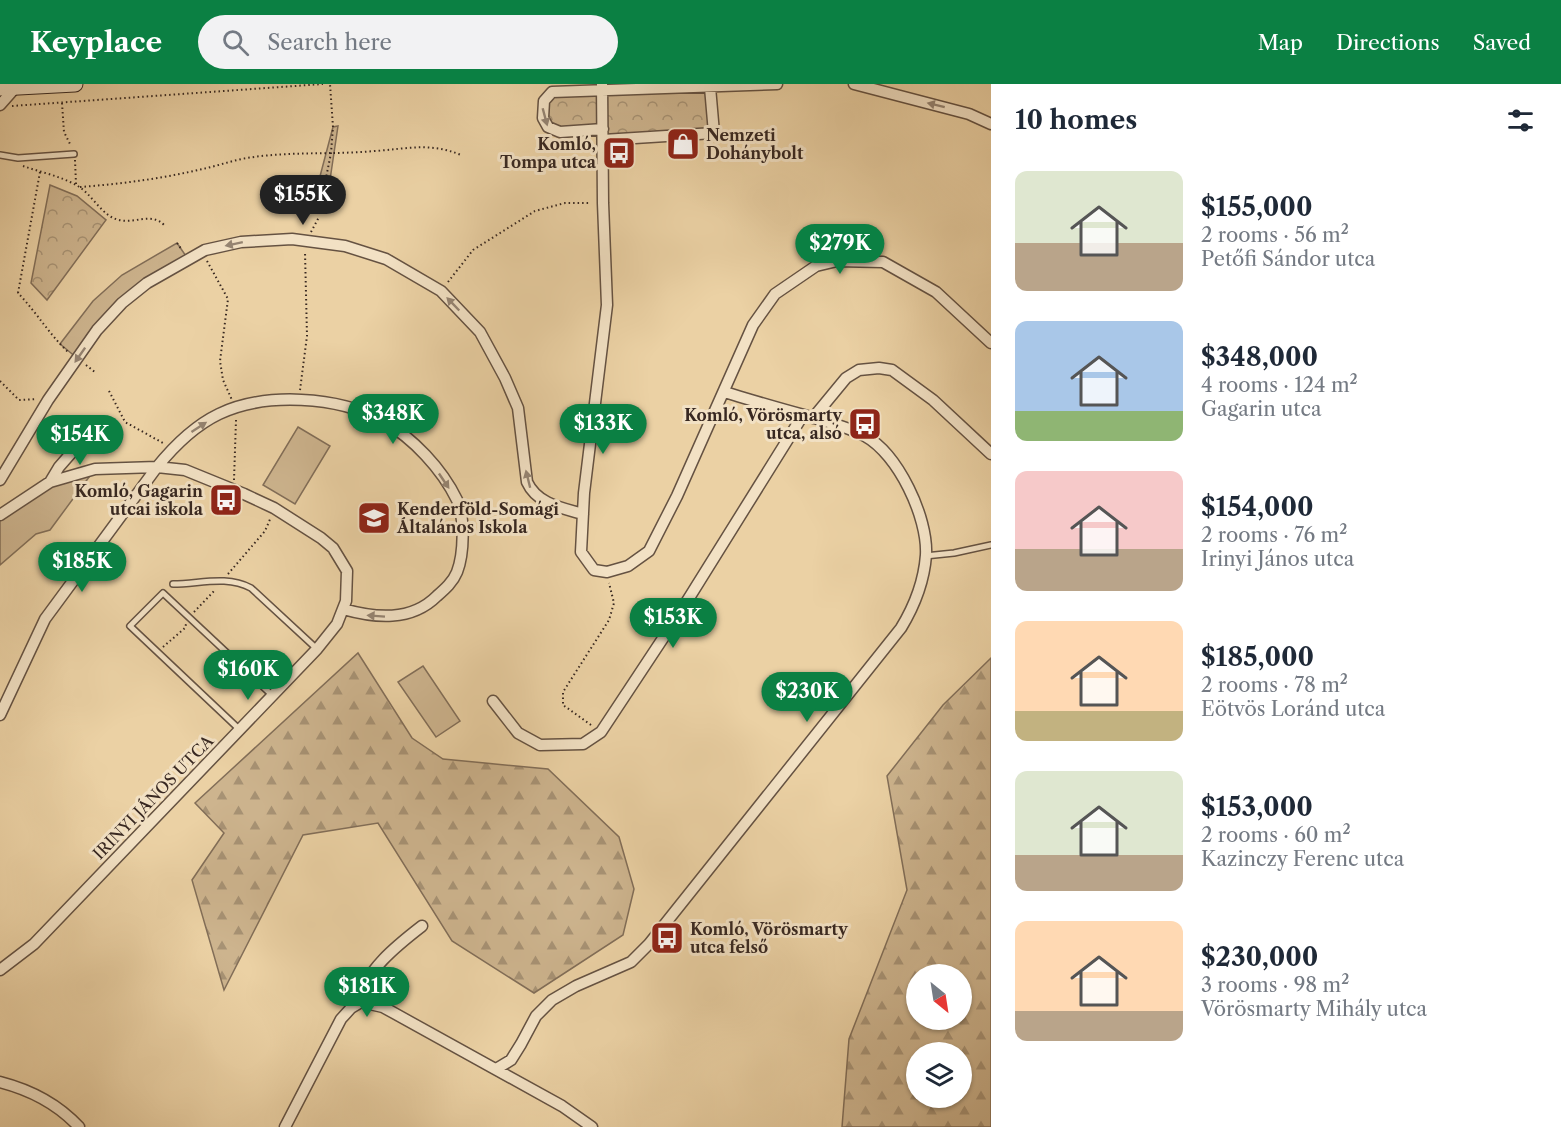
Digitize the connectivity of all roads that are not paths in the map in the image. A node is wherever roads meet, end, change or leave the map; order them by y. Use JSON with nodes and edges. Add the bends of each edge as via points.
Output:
{"nodes":[{"id":1,"x":75,"y":84,"type":"edge"},
{"id":2,"x":777,"y":84,"type":"edge"},
{"id":3,"x":854,"y":84,"type":"edge"},
{"id":4,"x":602,"y":87,"type":"edge"},
{"id":5,"x":710,"y":87,"type":"junction"},
{"id":6,"x":8,"y":88,"type":"edge"},
{"id":7,"x":5,"y":106,"type":"edge"},
{"id":8,"x":991,"y":124,"type":"edge"},
{"id":9,"x":603,"y":135,"type":"junction"},
{"id":10,"x":74,"y":154,"type":"road end"},
{"id":11,"x":0,"y":155,"type":"edge"},
{"id":12,"x":991,"y":343,"type":"edge"},
{"id":13,"x":724,"y":392,"type":"junction"},
{"id":14,"x":808,"y":416,"type":"junction"},
{"id":15,"x":87,"y":435,"type":"dead end"},
{"id":16,"x":991,"y":454,"type":"edge"},
{"id":17,"x":157,"y":467,"type":"junction"},
{"id":18,"x":0,"y":480,"type":"edge"},
{"id":19,"x":50,"y":482,"type":"junction"},
{"id":20,"x":583,"y":514,"type":"junction"},
{"id":21,"x":0,"y":515,"type":"edge"},
{"id":22,"x":991,"y":545,"type":"edge"},
{"id":23,"x":925,"y":556,"type":"junction"},
{"id":24,"x":173,"y":584,"type":"dead end"},
{"id":25,"x":343,"y":609,"type":"junction"},
{"id":26,"x":317,"y":649,"type":"junction"},
{"id":27,"x":273,"y":696,"type":"junction"},
{"id":28,"x":493,"y":701,"type":"dead end"},
{"id":29,"x":0,"y":715,"type":"edge"},
{"id":30,"x":239,"y":729,"type":"junction"},
{"id":31,"x":422,"y":926,"type":"dead end"},
{"id":32,"x":0,"y":970,"type":"edge"},
{"id":33,"x":361,"y":1002,"type":"junction"},
{"id":34,"x":496,"y":1069,"type":"junction"},
{"id":35,"x":0,"y":1082,"type":"edge"},
{"id":36,"x":79,"y":1127,"type":"edge"},
{"id":37,"x":285,"y":1127,"type":"edge"},
{"id":38,"x":592,"y":1127,"type":"edge"}],
"edges":[{"from":1,"to":6,"type":"main road"},
{"from":2,"to":5,"type":"street"},
{"from":8,"to":3,"type":"street","one_way":true,"via":[[969,114]]},
{"from":4,"to":5,"type":"street"},
{"from":4,"to":9,"type":"street"},
{"from":4,"to":9,"type":"street","one_way":true,"via":[[552,92],[542,109],[548,127],[560,132]]},
{"from":5,"to":9,"type":"street","via":[[714,133]]},
{"from":6,"to":7,"type":"street"},
{"from":9,"to":20,"type":"street","via":[[607,305]]},
{"from":10,"to":11,"type":"lane","via":[[18,159]]},
{"from":12,"to":13,"type":"street","via":[[936,292],[884,262],[837,261],[816,266],[775,294],[753,325]]},
{"from":13,"to":14,"type":"street"},
{"from":13,"to":20,"type":"street","via":[[649,551],[627,566],[606,572],[594,570],[581,552]]},
{"from":14,"to":16,"type":"street","via":[[846,378],[860,370],[892,370],[933,400]]},
{"from":14,"to":23,"type":"street","via":[[867,437],[887,453],[914,502]]},
{"from":14,"to":28,"type":"street","via":[[601,732],[583,744],[540,745],[518,733]]},
{"from":15,"to":19,"type":"street"},
{"from":17,"to":19,"type":"street","name":"IRINYI JÁNOS UTCA","via":[[95,469]]},
{"from":17,"to":25,"type":"street","name":"IRINYI JÁNOS UTCA","via":[[185,470],[274,508],[333,548],[346,572]]},
{"from":17,"to":25,"type":"street","one_way":true,"via":[[188,434],[219,414],[266,401],[299,399],[342,406],[382,420],[413,442],[458,501],[462,554],[453,579],[432,601],[396,616],[363,615]]},
{"from":17,"to":29,"type":"street","via":[[45,619]]},
{"from":20,"to":18,"type":"street","one_way":true,"via":[[543,501],[532,492],[527,482],[518,408],[505,378],[480,332],[441,291],[386,259],[345,246],[292,239],[241,242],[205,250],[122,303],[97,330],[48,400]]},
{"from":19,"to":21,"type":"street","name":"IRINYI JÁNOS UTCA"},
{"from":22,"to":23,"type":"lane"},
{"from":23,"to":34,"type":"street","via":[[915,605],[901,628],[649,944],[631,962],[552,1000],[536,1016],[511,1060]]},
{"from":24,"to":26,"type":"lane","via":[[224,580],[242,583]]},
{"from":25,"to":26,"type":"street","name":"IRINYI JÁNOS UTCA","via":[[337,624]]},
{"from":26,"to":27,"type":"street","name":"IRINYI JÁNOS UTCA"},
{"from":27,"to":30,"type":"street","name":"IRINYI JÁNOS UTCA"},
{"from":27,"to":30,"type":"lane","via":[[163,593],[130,626]]},
{"from":30,"to":32,"type":"street","name":"IRINYI JÁNOS UTCA","via":[[34,944]]},
{"from":31,"to":33,"type":"street","via":[[400,943],[369,977],[361,991]]},
{"from":33,"to":34,"type":"street","via":[[383,1007]]},
{"from":33,"to":37,"type":"street","via":[[341,1019]]},
{"from":34,"to":38,"type":"street"},
{"from":35,"to":36,"type":"street","via":[[48,1100]]}]}
